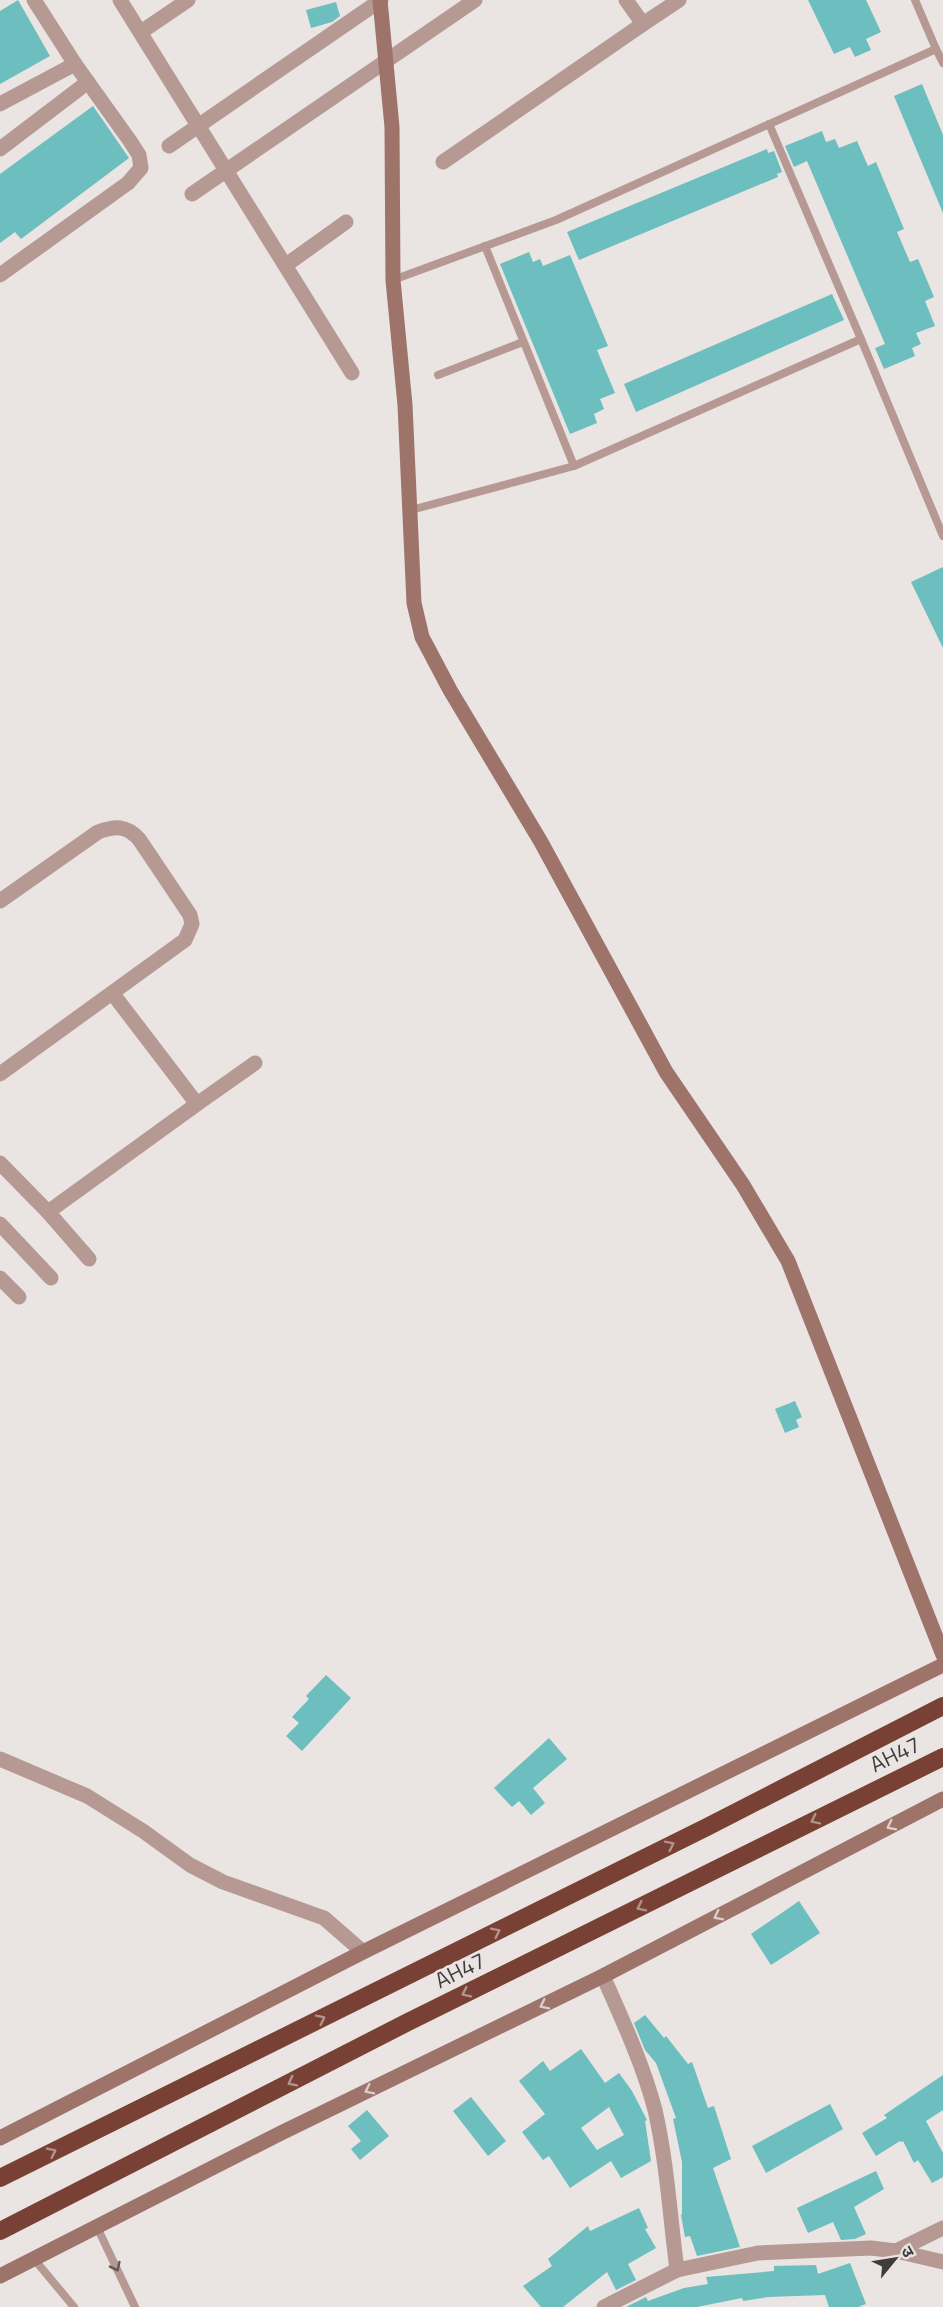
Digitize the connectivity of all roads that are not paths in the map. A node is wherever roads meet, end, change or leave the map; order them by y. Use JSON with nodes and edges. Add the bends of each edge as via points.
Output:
{"nodes":[{"id":1,"x":34,"y":0,"type":"edge"},
{"id":2,"x":120,"y":0,"type":"edge"},
{"id":3,"x":188,"y":0,"type":"edge"},
{"id":4,"x":380,"y":0,"type":"edge"},
{"id":5,"x":475,"y":0,"type":"edge"},
{"id":6,"x":626,"y":0,"type":"edge"},
{"id":7,"x":679,"y":0,"type":"edge"},
{"id":8,"x":915,"y":0,"type":"edge"},
{"id":9,"x":643,"y":24,"type":"junction"},
{"id":10,"x":141,"y":32,"type":"junction"},
{"id":11,"x":936,"y":49,"type":"junction"},
{"id":12,"x":387,"y":61,"type":"junction"},
{"id":13,"x":943,"y":63,"type":"edge"},
{"id":14,"x":75,"y":64,"type":"junction"},
{"id":15,"x":88,"y":82,"type":"junction"},
{"id":16,"x":0,"y":104,"type":"edge"},
{"id":17,"x":769,"y":124,"type":"junction"},
{"id":18,"x":199,"y":125,"type":"junction"},
{"id":19,"x":169,"y":146,"type":"dead end"},
{"id":20,"x":0,"y":149,"type":"edge"},
{"id":21,"x":443,"y":162,"type":"dead end"},
{"id":22,"x":228,"y":170,"type":"junction"},
{"id":23,"x":192,"y":194,"type":"dead end"},
{"id":24,"x":346,"y":222,"type":"dead end"},
{"id":25,"x":484,"y":246,"type":"junction"},
{"id":26,"x":286,"y":265,"type":"junction"},
{"id":27,"x":0,"y":275,"type":"edge"},
{"id":28,"x":393,"y":280,"type":"junction"},
{"id":29,"x":861,"y":339,"type":"junction"},
{"id":30,"x":523,"y":342,"type":"junction"},
{"id":31,"x":352,"y":373,"type":"dead end"},
{"id":32,"x":438,"y":375,"type":"dead end"},
{"id":33,"x":574,"y":466,"type":"junction"},
{"id":34,"x":411,"y":510,"type":"junction"},
{"id":35,"x":943,"y":536,"type":"edge"},
{"id":36,"x":0,"y":902,"type":"edge"},
{"id":37,"x":113,"y":994,"type":"junction"},
{"id":38,"x":255,"y":1063,"type":"dead end"},
{"id":39,"x":0,"y":1074,"type":"edge"},
{"id":40,"x":198,"y":1104,"type":"junction"},
{"id":41,"x":0,"y":1163,"type":"edge"},
{"id":42,"x":48,"y":1212,"type":"junction"},
{"id":43,"x":0,"y":1224,"type":"edge"},
{"id":44,"x":89,"y":1259,"type":"dead end"},
{"id":45,"x":0,"y":1278,"type":"edge"},
{"id":46,"x":51,"y":1278,"type":"dead end"},
{"id":47,"x":18,"y":1297,"type":"dead end"},
{"id":48,"x":943,"y":1655,"type":"edge"},
{"id":49,"x":943,"y":1665,"type":"edge"},
{"id":50,"x":943,"y":1706,"type":"edge"},
{"id":51,"x":943,"y":1757,"type":"edge"},
{"id":52,"x":0,"y":1759,"type":"edge"},
{"id":53,"x":943,"y":1799,"type":"edge"},
{"id":54,"x":363,"y":1952,"type":"junction"},
{"id":55,"x":603,"y":1976,"type":"junction"},
{"id":56,"x":0,"y":2138,"type":"edge"},
{"id":57,"x":0,"y":2178,"type":"edge"},
{"id":58,"x":97,"y":2227,"type":"junction"},
{"id":59,"x":943,"y":2228,"type":"edge"},
{"id":60,"x":0,"y":2231,"type":"edge"},
{"id":61,"x":896,"y":2251,"type":"junction"},
{"id":62,"x":34,"y":2259,"type":"junction"},
{"id":63,"x":943,"y":2262,"type":"edge"},
{"id":64,"x":677,"y":2270,"type":"junction"},
{"id":65,"x":0,"y":2276,"type":"edge"},
{"id":66,"x":74,"y":2307,"type":"edge"},
{"id":67,"x":135,"y":2307,"type":"edge"},
{"id":68,"x":604,"y":2307,"type":"edge"}],
"edges":[{"from":1,"to":14,"type":"street"},
{"from":2,"to":10,"type":"street"},
{"from":3,"to":10,"type":"street"},
{"from":4,"to":12,"type":"street"},
{"from":4,"to":18,"type":"street"},
{"from":5,"to":12,"type":"street"},
{"from":6,"to":9,"type":"street"},
{"from":7,"to":9,"type":"street"},
{"from":8,"to":11,"type":"lane"},
{"from":9,"to":21,"type":"street"},
{"from":10,"to":18,"type":"street"},
{"from":11,"to":13,"type":"lane"},
{"from":11,"to":17,"type":"lane"},
{"from":12,"to":22,"type":"street"},
{"from":12,"to":28,"type":"street","via":[[392,127]]},
{"from":14,"to":15,"type":"street"},
{"from":14,"to":16,"type":"street"},
{"from":15,"to":20,"type":"street"},
{"from":15,"to":27,"type":"street","via":[[139,155],[141,168],[128,183]]},
{"from":17,"to":25,"type":"lane","via":[[556,220]]},
{"from":17,"to":29,"type":"lane"},
{"from":18,"to":19,"type":"street"},
{"from":18,"to":22,"type":"street"},
{"from":22,"to":23,"type":"street"},
{"from":22,"to":26,"type":"street"},
{"from":24,"to":26,"type":"street"},
{"from":25,"to":28,"type":"lane"},
{"from":25,"to":30,"type":"lane"},
{"from":26,"to":31,"type":"street"},
{"from":28,"to":34,"type":"street"},
{"from":29,"to":33,"type":"lane"},
{"from":29,"to":35,"type":"lane"},
{"from":30,"to":32,"type":"lane"},
{"from":30,"to":33,"type":"lane"},
{"from":33,"to":34,"type":"lane"},
{"from":34,"to":48,"type":"street","via":[[414,603],[422,637],[541,842],[666,1072],[743,1185],[788,1261]]},
{"from":36,"to":37,"type":"street","via":[[98,832],[115,826],[130,830],[190,915],[192,924],[185,940]]},
{"from":37,"to":39,"type":"street"},
{"from":37,"to":40,"type":"street"},
{"from":38,"to":40,"type":"street"},
{"from":40,"to":42,"type":"street"},
{"from":41,"to":42,"type":"street"},
{"from":42,"to":44,"type":"street"},
{"from":43,"to":46,"type":"street"},
{"from":45,"to":47,"type":"street"},
{"from":49,"to":54,"type":"street"},
{"from":57,"to":50,"type":"highway","name":"AH47","one_way":true},
{"from":51,"to":60,"type":"highway","name":"AH47","one_way":true,"via":[[408,2022]]},
{"from":52,"to":54,"type":"street","via":[[87,1796],[190,1865],[223,1882],[324,1918]]},
{"from":53,"to":55,"type":"street","one_way":true},
{"from":54,"to":56,"type":"street"},
{"from":55,"to":58,"type":"street","one_way":true},
{"from":55,"to":64,"type":"street","via":[[654,2109]]},
{"from":58,"to":62,"type":"street"},
{"from":58,"to":67,"type":"lane","one_way":true},
{"from":59,"to":61,"type":"street"},
{"from":61,"to":63,"type":"street"},
{"from":61,"to":64,"type":"street","via":[[871,2248],[758,2253]]},
{"from":62,"to":65,"type":"street"},
{"from":62,"to":66,"type":"lane"},
{"from":64,"to":68,"type":"street"}]}
